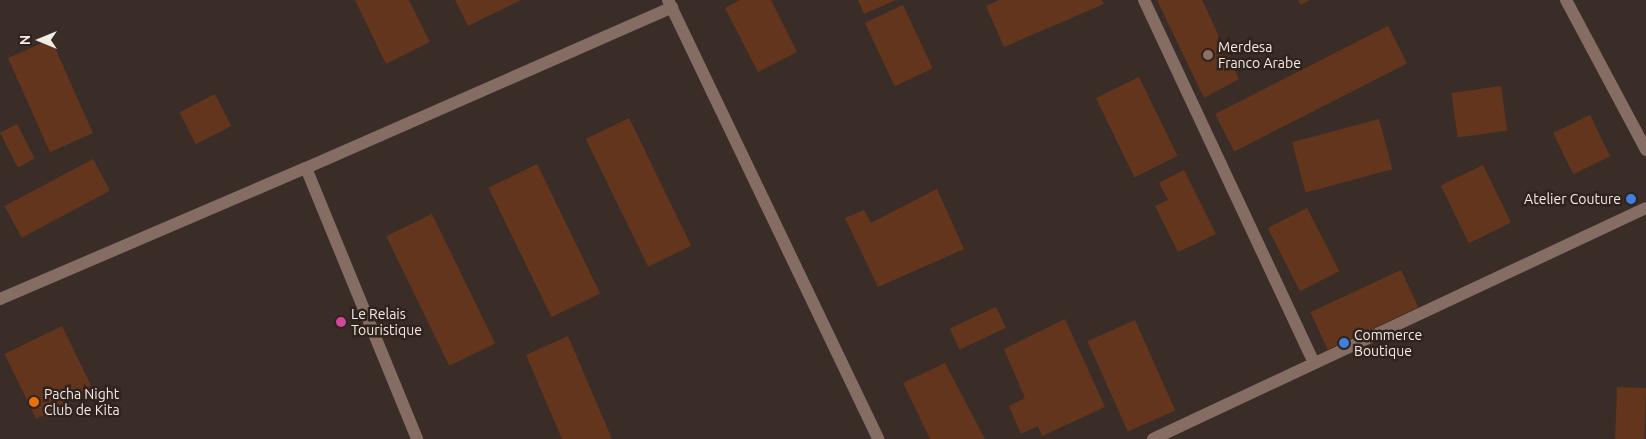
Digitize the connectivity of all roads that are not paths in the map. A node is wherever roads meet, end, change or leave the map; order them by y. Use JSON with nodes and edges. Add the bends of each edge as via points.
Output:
{"nodes":[{"id":1,"x":1144,"y":0,"type":"edge"},
{"id":2,"x":1566,"y":0,"type":"edge"},
{"id":3,"x":670,"y":4,"type":"edge"},
{"id":4,"x":1646,"y":150,"type":"edge"},
{"id":5,"x":306,"y":168,"type":"junction"},
{"id":6,"x":1646,"y":208,"type":"edge"},
{"id":7,"x":0,"y":299,"type":"edge"},
{"id":8,"x":1314,"y":363,"type":"junction"},
{"id":9,"x":417,"y":439,"type":"edge"},
{"id":10,"x":878,"y":439,"type":"edge"},
{"id":11,"x":1153,"y":439,"type":"edge"}],
"edges":[{"from":1,"to":8,"type":"street"},
{"from":2,"to":4,"type":"street"},
{"from":3,"to":5,"type":"street"},
{"from":3,"to":10,"type":"street"},
{"from":5,"to":7,"type":"street"},
{"from":5,"to":9,"type":"street"},
{"from":6,"to":8,"type":"street"},
{"from":8,"to":11,"type":"street"}]}
